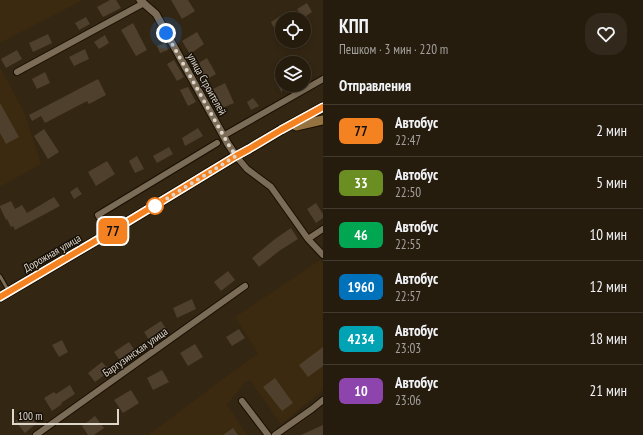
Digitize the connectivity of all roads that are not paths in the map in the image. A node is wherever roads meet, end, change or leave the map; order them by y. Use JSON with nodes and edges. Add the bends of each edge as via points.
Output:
{"nodes":[{"id":1,"x":142,"y":2,"type":"edge"},
{"id":2,"x":17,"y":72,"type":"dead end"},
{"id":3,"x":323,"y":79,"type":"edge"},
{"id":4,"x":323,"y":107,"type":"edge"},
{"id":5,"x":323,"y":120,"type":"edge"},
{"id":6,"x":281,"y":130,"type":"junction"},
{"id":7,"x":224,"y":136,"type":"junction"},
{"id":8,"x":217,"y":143,"type":"dead end"},
{"id":9,"x":236,"y":156,"type":"junction"},
{"id":10,"x":323,"y":229,"type":"edge"},
{"id":11,"x":109,"y":233,"type":"junction"},
{"id":12,"x":308,"y":239,"type":"junction"},
{"id":13,"x":323,"y":255,"type":"edge"},
{"id":14,"x":0,"y":276,"type":"edge"},
{"id":15,"x":245,"y":286,"type":"dead end"},
{"id":16,"x":9,"y":291,"type":"junction"},
{"id":17,"x":0,"y":297,"type":"edge"},
{"id":18,"x":323,"y":400,"type":"edge"},
{"id":19,"x":242,"y":401,"type":"dead end"},
{"id":20,"x":36,"y":435,"type":"edge"},
{"id":21,"x":268,"y":435,"type":"edge"},
{"id":22,"x":275,"y":435,"type":"edge"}],
"edges":[{"from":1,"to":2,"type":"street","name":"улица Строителей"},
{"from":1,"to":7,"type":"street","name":"улица Строителей","via":[[156,14]]},
{"from":3,"to":7,"type":"street"},
{"from":4,"to":6,"type":"main road","name":"Дорожная улица"},
{"from":5,"to":6,"type":"main road"},
{"from":6,"to":9,"type":"main road","name":"Дорожная улица"},
{"from":7,"to":9,"type":"street","name":"улица Строителей"},
{"from":8,"to":11,"type":"street","via":[[98,215]]},
{"from":9,"to":11,"type":"main road","name":"Дорожная улица"},
{"from":9,"to":12,"type":"street","via":[[247,169],[271,187]]},
{"from":10,"to":12,"type":"street"},
{"from":11,"to":16,"type":"main road","name":"Дорожная улица"},
{"from":12,"to":13,"type":"street"},
{"from":14,"to":16,"type":"lane"},
{"from":15,"to":20,"type":"street","name":"Баргузинская улица"},
{"from":16,"to":17,"type":"main road","name":"Дорожная улица"},
{"from":18,"to":22,"type":"street"},
{"from":19,"to":21,"type":"street"}]}
